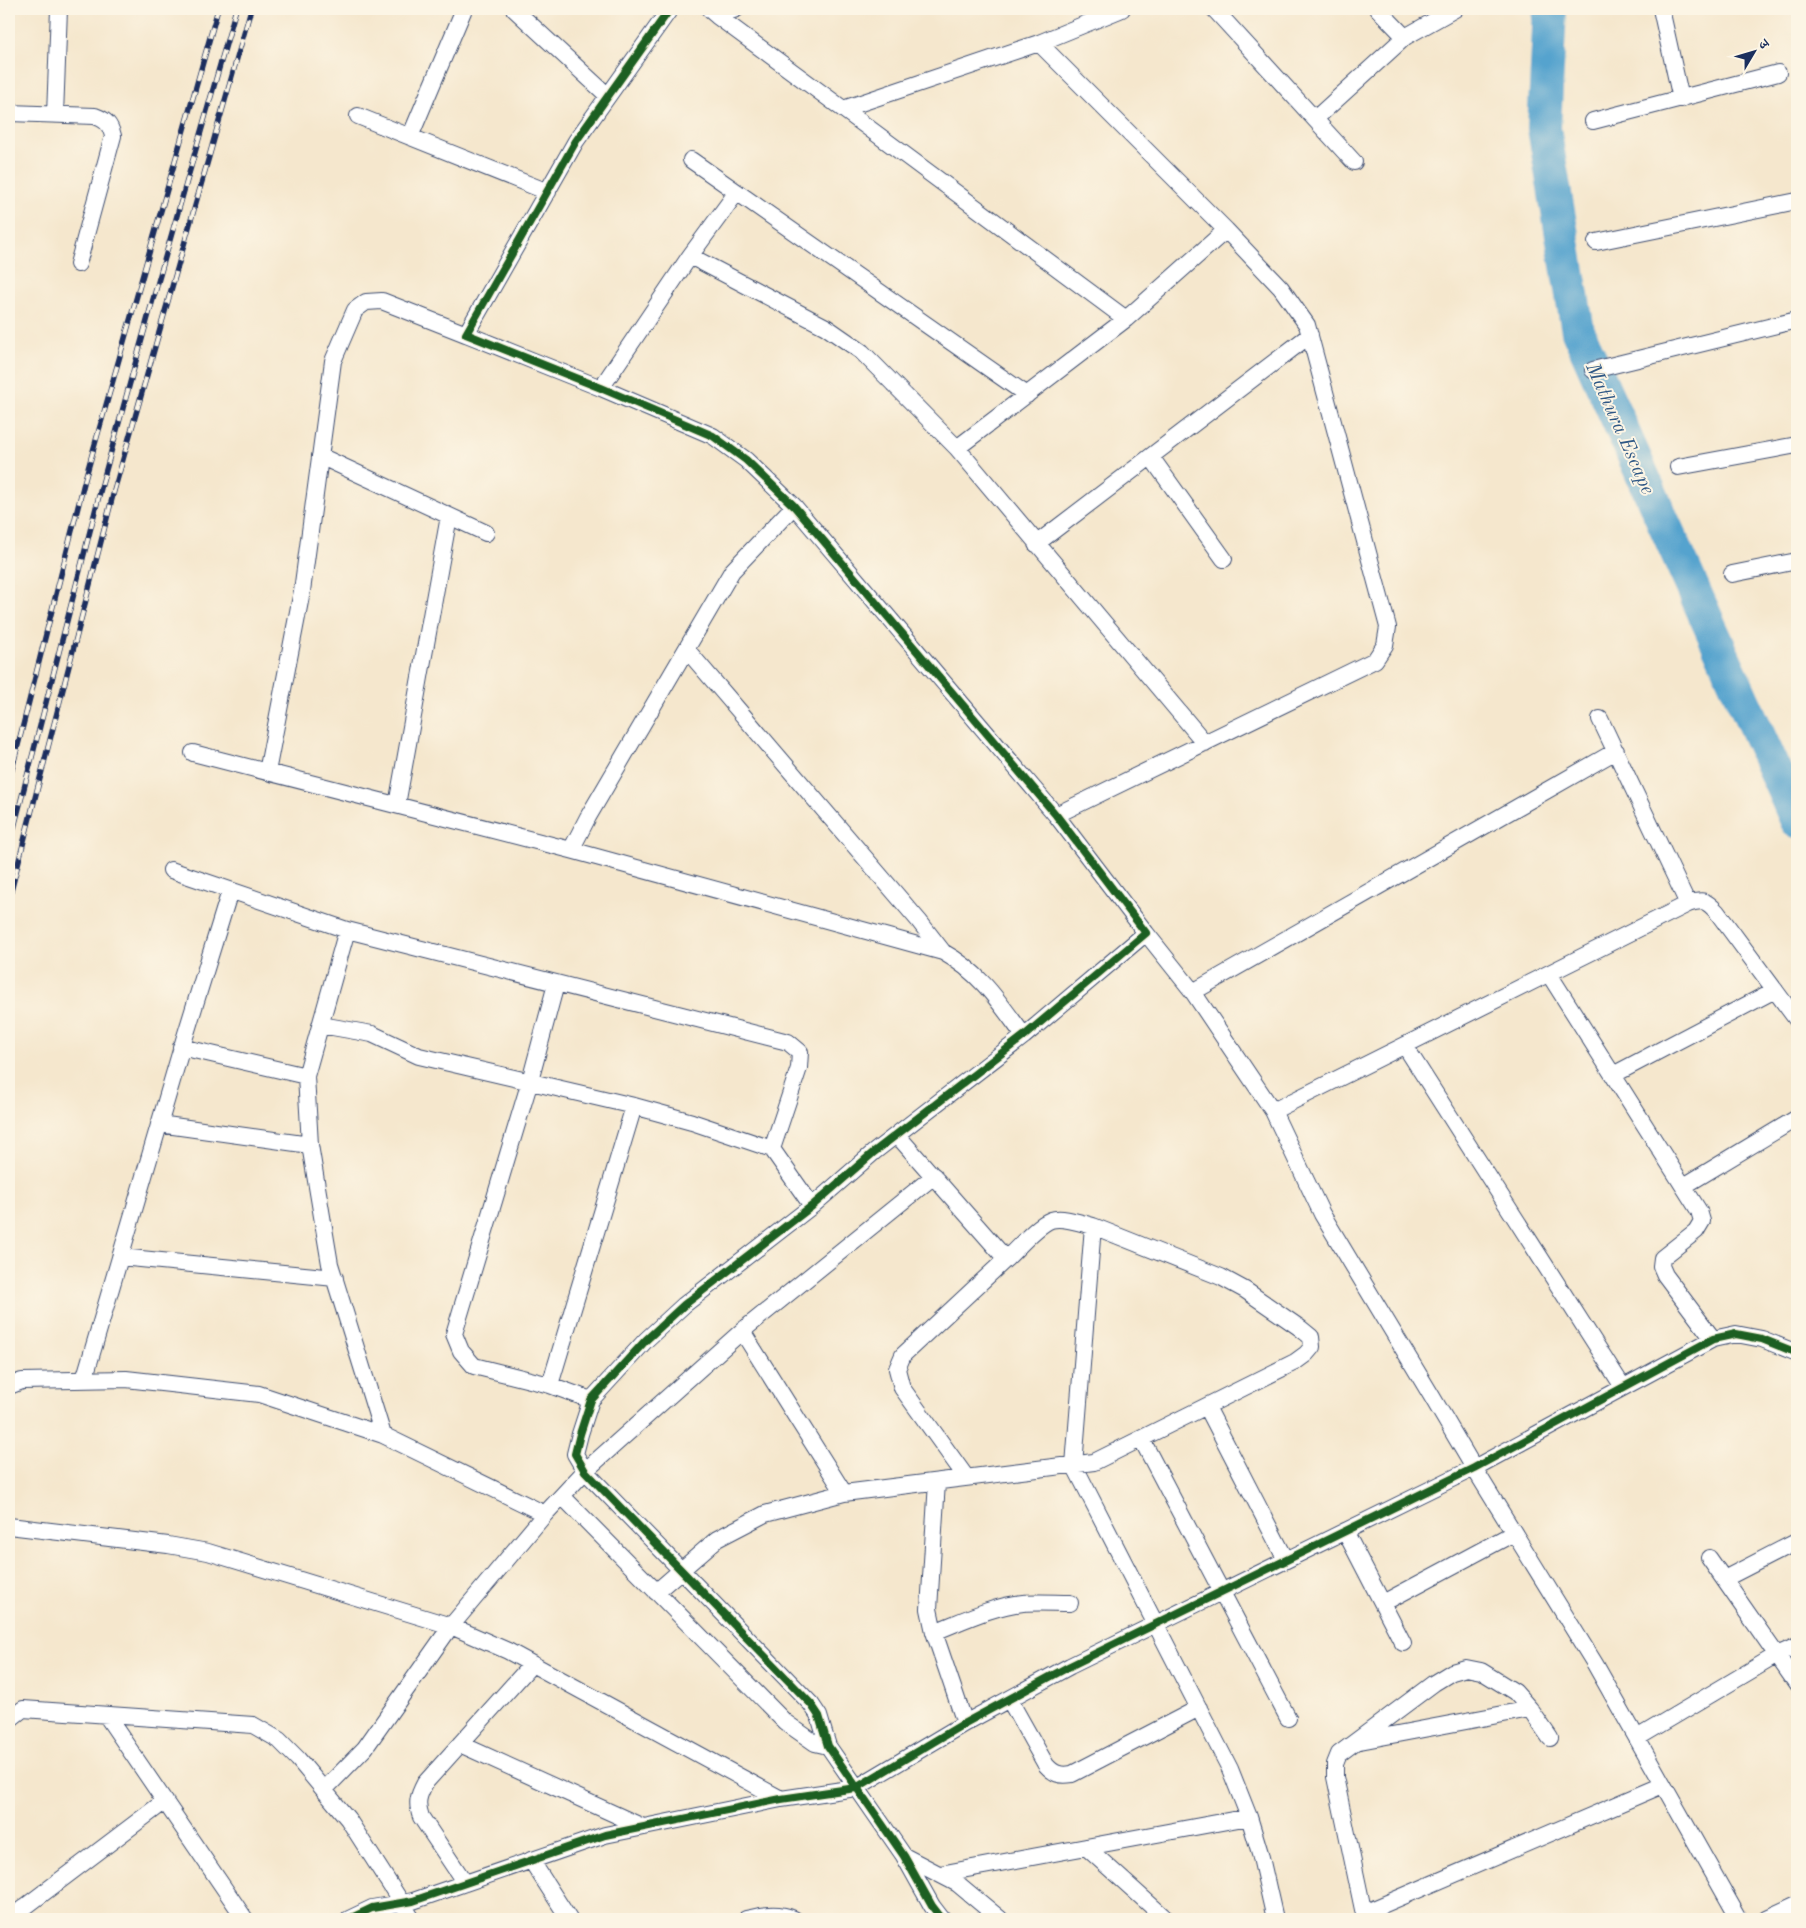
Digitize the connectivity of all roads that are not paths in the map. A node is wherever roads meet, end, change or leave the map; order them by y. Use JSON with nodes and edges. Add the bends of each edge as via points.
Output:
{"nodes":[{"id":1,"x":59,"y":9,"type":"edge"},
{"id":2,"x":464,"y":9,"type":"edge"},
{"id":3,"x":514,"y":9,"type":"edge"},
{"id":4,"x":670,"y":9,"type":"edge"},
{"id":5,"x":736,"y":9,"type":"edge"},
{"id":6,"x":1122,"y":9,"type":"edge"},
{"id":7,"x":1214,"y":9,"type":"edge"},
{"id":8,"x":1378,"y":9,"type":"edge"},
{"id":9,"x":1455,"y":9,"type":"edge"},
{"id":10,"x":1661,"y":9,"type":"edge"},
{"id":11,"x":713,"y":12,"type":"edge"},
{"id":12,"x":1405,"y":37,"type":"junction"},
{"id":13,"x":1039,"y":43,"type":"junction"},
{"id":14,"x":1778,"y":73,"type":"dead end"},
{"id":15,"x":608,"y":96,"type":"junction"},
{"id":16,"x":1681,"y":99,"type":"junction"},
{"id":17,"x":842,"y":109,"type":"junction"},
{"id":18,"x":9,"y":113,"type":"edge"},
{"id":19,"x":55,"y":114,"type":"junction"},
{"id":20,"x":358,"y":116,"type":"dead end"},
{"id":21,"x":1315,"y":119,"type":"junction"},
{"id":22,"x":1593,"y":121,"type":"dead end"},
{"id":23,"x":410,"y":137,"type":"junction"},
{"id":24,"x":691,"y":160,"type":"dead end"},
{"id":25,"x":1354,"y":162,"type":"dead end"},
{"id":26,"x":548,"y":192,"type":"junction"},
{"id":27,"x":737,"y":192,"type":"junction"},
{"id":28,"x":1797,"y":201,"type":"edge"},
{"id":29,"x":1226,"y":230,"type":"junction"},
{"id":30,"x":1596,"y":242,"type":"dead end"},
{"id":31,"x":690,"y":256,"type":"junction"},
{"id":32,"x":78,"y":264,"type":"dead end"},
{"id":33,"x":1126,"y":319,"type":"junction"},
{"id":34,"x":1797,"y":320,"type":"edge"},
{"id":35,"x":466,"y":334,"type":"junction"},
{"id":36,"x":1310,"y":336,"type":"junction"},
{"id":37,"x":1593,"y":370,"type":"dead end"},
{"id":38,"x":601,"y":388,"type":"junction"},
{"id":39,"x":1027,"y":394,"type":"junction"},
{"id":40,"x":1797,"y":445,"type":"edge"},
{"id":41,"x":957,"y":448,"type":"junction"},
{"id":42,"x":320,"y":456,"type":"junction"},
{"id":43,"x":1151,"y":457,"type":"junction"},
{"id":44,"x":1678,"y":467,"type":"dead end"},
{"id":45,"x":794,"y":506,"type":"junction"},
{"id":46,"x":449,"y":516,"type":"junction"},
{"id":47,"x":486,"y":533,"type":"dead end"},
{"id":48,"x":1036,"y":544,"type":"junction"},
{"id":49,"x":1224,"y":559,"type":"dead end"},
{"id":50,"x":1797,"y":561,"type":"edge"},
{"id":51,"x":1732,"y":574,"type":"dead end"},
{"id":52,"x":687,"y":650,"type":"junction"},
{"id":53,"x":1600,"y":719,"type":"dead end"},
{"id":54,"x":1205,"y":743,"type":"junction"},
{"id":55,"x":1616,"y":751,"type":"junction"},
{"id":56,"x":193,"y":753,"type":"dead end"},
{"id":57,"x":267,"y":772,"type":"junction"},
{"id":58,"x":397,"y":804,"type":"junction"},
{"id":59,"x":1056,"y":815,"type":"junction"},
{"id":60,"x":570,"y":850,"type":"junction"},
{"id":61,"x":170,"y":870,"type":"dead end"},
{"id":62,"x":230,"y":891,"type":"junction"},
{"id":63,"x":1688,"y":904,"type":"junction"},
{"id":64,"x":348,"y":930,"type":"junction"},
{"id":65,"x":1146,"y":933,"type":"junction"},
{"id":66,"x":943,"y":952,"type":"junction"},
{"id":67,"x":1549,"y":974,"type":"junction"},
{"id":68,"x":556,"y":984,"type":"junction"},
{"id":69,"x":1775,"y":990,"type":"junction"},
{"id":70,"x":1193,"y":992,"type":"junction"},
{"id":71,"x":1797,"y":1020,"type":"edge"},
{"id":72,"x":321,"y":1025,"type":"junction"},
{"id":73,"x":1024,"y":1036,"type":"junction"},
{"id":74,"x":1405,"y":1046,"type":"junction"},
{"id":75,"x":181,"y":1047,"type":"junction"},
{"id":76,"x":1613,"y":1075,"type":"junction"},
{"id":77,"x":306,"y":1076,"type":"junction"},
{"id":78,"x":530,"y":1081,"type":"junction"},
{"id":79,"x":634,"y":1106,"type":"junction"},
{"id":80,"x":1273,"y":1111,"type":"junction"},
{"id":81,"x":1797,"y":1118,"type":"edge"},
{"id":82,"x":159,"y":1124,"type":"junction"},
{"id":83,"x":897,"y":1134,"type":"junction"},
{"id":84,"x":310,"y":1145,"type":"junction"},
{"id":85,"x":772,"y":1149,"type":"junction"},
{"id":86,"x":934,"y":1176,"type":"junction"},
{"id":87,"x":1684,"y":1186,"type":"junction"},
{"id":88,"x":812,"y":1206,"type":"junction"},
{"id":89,"x":1093,"y":1226,"type":"junction"},
{"id":90,"x":120,"y":1258,"type":"junction"},
{"id":91,"x":1006,"y":1259,"type":"junction"},
{"id":92,"x":335,"y":1278,"type":"junction"},
{"id":93,"x":742,"y":1331,"type":"junction"},
{"id":94,"x":1713,"y":1339,"type":"junction"},
{"id":95,"x":1797,"y":1353,"type":"edge"},
{"id":96,"x":84,"y":1380,"type":"junction"},
{"id":97,"x":550,"y":1385,"type":"junction"},
{"id":98,"x":9,"y":1386,"type":"edge"},
{"id":99,"x":1623,"y":1387,"type":"junction"},
{"id":100,"x":591,"y":1400,"type":"junction"},
{"id":101,"x":1207,"y":1407,"type":"junction"},
{"id":102,"x":383,"y":1435,"type":"junction"},
{"id":103,"x":1142,"y":1440,"type":"junction"},
{"id":104,"x":1074,"y":1465,"type":"junction"},
{"id":105,"x":1474,"y":1468,"type":"junction"},
{"id":106,"x":585,"y":1471,"type":"junction"},
{"id":107,"x":966,"y":1477,"type":"junction"},
{"id":108,"x":937,"y":1482,"type":"junction"},
{"id":109,"x":844,"y":1493,"type":"junction"},
{"id":110,"x":562,"y":1496,"type":"junction"},
{"id":111,"x":546,"y":1514,"type":"junction"},
{"id":112,"x":9,"y":1526,"type":"edge"},
{"id":113,"x":1345,"y":1531,"type":"junction"},
{"id":114,"x":1514,"y":1533,"type":"junction"},
{"id":115,"x":1794,"y":1543,"type":"dead end"},
{"id":116,"x":1709,"y":1558,"type":"dead end"},
{"id":117,"x":1286,"y":1560,"type":"junction"},
{"id":118,"x":681,"y":1570,"type":"junction"},
{"id":119,"x":1724,"y":1579,"type":"junction"},
{"id":120,"x":656,"y":1592,"type":"junction"},
{"id":121,"x":1222,"y":1592,"type":"junction"},
{"id":122,"x":1070,"y":1603,"type":"dead end"},
{"id":123,"x":1383,"y":1603,"type":"junction"},
{"id":124,"x":1157,"y":1624,"type":"junction"},
{"id":125,"x":451,"y":1626,"type":"junction"},
{"id":126,"x":934,"y":1632,"type":"junction"},
{"id":127,"x":1403,"y":1643,"type":"dead end"},
{"id":128,"x":1797,"y":1646,"type":"edge"},
{"id":129,"x":1777,"y":1655,"type":"junction"},
{"id":130,"x":532,"y":1664,"type":"junction"},
{"id":131,"x":1797,"y":1684,"type":"edge"},
{"id":132,"x":1009,"y":1699,"type":"junction"},
{"id":133,"x":16,"y":1708,"type":"edge"},
{"id":134,"x":1199,"y":1708,"type":"junction"},
{"id":135,"x":1530,"y":1709,"type":"junction"},
{"id":136,"x":106,"y":1715,"type":"junction"},
{"id":137,"x":1288,"y":1718,"type":"dead end"},
{"id":138,"x":9,"y":1720,"type":"edge"},
{"id":139,"x":965,"y":1723,"type":"junction"},
{"id":140,"x":1550,"y":1738,"type":"dead end"},
{"id":141,"x":1637,"y":1738,"type":"junction"},
{"id":142,"x":1357,"y":1741,"type":"junction"},
{"id":143,"x":460,"y":1744,"type":"junction"},
{"id":144,"x":828,"y":1746,"type":"junction"},
{"id":145,"x":1663,"y":1785,"type":"junction"},
{"id":146,"x":856,"y":1788,"type":"junction"},
{"id":147,"x":324,"y":1790,"type":"junction"},
{"id":148,"x":781,"y":1799,"type":"junction"},
{"id":149,"x":165,"y":1801,"type":"junction"},
{"id":150,"x":1249,"y":1817,"type":"junction"},
{"id":151,"x":643,"y":1827,"type":"junction"},
{"id":152,"x":1086,"y":1847,"type":"junction"},
{"id":153,"x":904,"y":1856,"type":"junction"},
{"id":154,"x":531,"y":1860,"type":"junction"},
{"id":155,"x":940,"y":1874,"type":"junction"},
{"id":156,"x":465,"y":1883,"type":"junction"},
{"id":157,"x":401,"y":1903,"type":"junction"},
{"id":158,"x":1797,"y":1905,"type":"edge"},
{"id":159,"x":1365,"y":1916,"type":"edge"},
{"id":160,"x":9,"y":1919,"type":"edge"},
{"id":161,"x":245,"y":1919,"type":"edge"},
{"id":162,"x":349,"y":1919,"type":"edge"},
{"id":163,"x":412,"y":1919,"type":"edge"},
{"id":164,"x":570,"y":1919,"type":"edge"},
{"id":165,"x":746,"y":1919,"type":"edge"},
{"id":166,"x":794,"y":1919,"type":"edge"},
{"id":167,"x":942,"y":1919,"type":"edge"},
{"id":168,"x":1000,"y":1919,"type":"edge"},
{"id":169,"x":1166,"y":1919,"type":"edge"},
{"id":170,"x":1274,"y":1919,"type":"edge"},
{"id":171,"x":1739,"y":1919,"type":"edge"},
{"id":172,"x":1767,"y":1919,"type":"edge"}],
"edges":[{"from":1,"to":19,"type":"street"},
{"from":2,"to":23,"type":"street"},
{"from":3,"to":15,"type":"street"},
{"from":4,"to":15,"type":"street"},
{"from":5,"to":11,"type":"street"},
{"from":6,"to":13,"type":"street"},
{"from":7,"to":21,"type":"street"},
{"from":8,"to":12,"type":"street"},
{"from":9,"to":12,"type":"street"},
{"from":10,"to":16,"type":"street"},
{"from":11,"to":17,"type":"street"},
{"from":12,"to":21,"type":"street"},
{"from":13,"to":17,"type":"street"},
{"from":13,"to":29,"type":"street"},
{"from":14,"to":16,"type":"street"},
{"from":15,"to":26,"type":"street","via":[[576,141]]},
{"from":16,"to":22,"type":"street"},
{"from":17,"to":33,"type":"street"},
{"from":18,"to":19,"type":"street"},
{"from":19,"to":32,"type":"street","via":[[94,116],[106,120],[113,136]]},
{"from":20,"to":23,"type":"street"},
{"from":21,"to":25,"type":"street"},
{"from":23,"to":26,"type":"street"},
{"from":24,"to":27,"type":"street"},
{"from":26,"to":35,"type":"street"},
{"from":27,"to":31,"type":"street"},
{"from":27,"to":39,"type":"street"},
{"from":28,"to":30,"type":"street"},
{"from":29,"to":33,"type":"street"},
{"from":29,"to":36,"type":"street","via":[[1281,288],[1307,325]]},
{"from":31,"to":38,"type":"street"},
{"from":31,"to":41,"type":"street","via":[[826,327],[862,352]]},
{"from":33,"to":39,"type":"street"},
{"from":34,"to":37,"type":"street"},
{"from":35,"to":38,"type":"street"},
{"from":35,"to":42,"type":"street","via":[[382,301],[366,302],[355,310],[333,361]]},
{"from":36,"to":43,"type":"street"},
{"from":36,"to":54,"type":"street","via":[[1388,627],[1386,645],[1375,660]]},
{"from":38,"to":45,"type":"street","via":[[713,436],[746,460]]},
{"from":39,"to":41,"type":"street"},
{"from":40,"to":44,"type":"street"},
{"from":41,"to":48,"type":"street"},
{"from":42,"to":46,"type":"street"},
{"from":42,"to":57,"type":"street","via":[[302,591]]},
{"from":43,"to":48,"type":"street"},
{"from":43,"to":49,"type":"street"},
{"from":45,"to":52,"type":"street","via":[[732,571]]},
{"from":45,"to":59,"type":"street"},
{"from":46,"to":47,"type":"street"},
{"from":46,"to":58,"type":"street"},
{"from":48,"to":54,"type":"street"},
{"from":50,"to":51,"type":"street"},
{"from":52,"to":60,"type":"street"},
{"from":52,"to":66,"type":"street"},
{"from":53,"to":55,"type":"street"},
{"from":54,"to":59,"type":"street"},
{"from":55,"to":63,"type":"street"},
{"from":55,"to":70,"type":"street"},
{"from":56,"to":57,"type":"street"},
{"from":57,"to":58,"type":"street"},
{"from":58,"to":60,"type":"street"},
{"from":59,"to":65,"type":"street"},
{"from":60,"to":66,"type":"street"},
{"from":61,"to":62,"type":"street"},
{"from":62,"to":64,"type":"street"},
{"from":62,"to":75,"type":"street"},
{"from":63,"to":67,"type":"street"},
{"from":63,"to":69,"type":"street","via":[[1700,900],[1709,903]]},
{"from":64,"to":68,"type":"street"},
{"from":64,"to":72,"type":"street"},
{"from":65,"to":70,"type":"street"},
{"from":65,"to":73,"type":"street"},
{"from":66,"to":73,"type":"street","via":[[986,984]]},
{"from":67,"to":74,"type":"street"},
{"from":67,"to":76,"type":"street"},
{"from":68,"to":78,"type":"street"},
{"from":68,"to":85,"type":"street","via":[[788,1042],[800,1052],[799,1068]]},
{"from":69,"to":71,"type":"street"},
{"from":69,"to":76,"type":"street"},
{"from":70,"to":80,"type":"street"},
{"from":72,"to":77,"type":"street"},
{"from":72,"to":78,"type":"street","via":[[372,1034],[419,1056]]},
{"from":73,"to":83,"type":"street"},
{"from":74,"to":80,"type":"street"},
{"from":74,"to":99,"type":"street"},
{"from":75,"to":77,"type":"street"},
{"from":75,"to":82,"type":"street"},
{"from":76,"to":87,"type":"street"},
{"from":77,"to":84,"type":"street"},
{"from":78,"to":79,"type":"street"},
{"from":78,"to":97,"type":"street","via":[[454,1334],[461,1351],[474,1366]]},
{"from":79,"to":85,"type":"street"},
{"from":79,"to":97,"type":"street"},
{"from":80,"to":105,"type":"street","via":[[1322,1214]]},
{"from":81,"to":87,"type":"street"},
{"from":82,"to":84,"type":"street"},
{"from":82,"to":90,"type":"street"},
{"from":83,"to":86,"type":"street"},
{"from":83,"to":88,"type":"street"},
{"from":84,"to":92,"type":"street"},
{"from":85,"to":88,"type":"street"},
{"from":86,"to":91,"type":"street"},
{"from":86,"to":93,"type":"street"},
{"from":87,"to":94,"type":"street","via":[[1702,1221],[1696,1231],[1662,1258],[1661,1266],[1664,1275]]},
{"from":88,"to":100,"type":"street","via":[[684,1305],[646,1340]]},
{"from":89,"to":91,"type":"street","via":[[1051,1220]]},
{"from":89,"to":101,"type":"street","via":[[1220,1277],[1261,1301],[1310,1337],[1312,1347],[1295,1362]]},
{"from":89,"to":104,"type":"street"},
{"from":90,"to":92,"type":"street"},
{"from":90,"to":96,"type":"street"},
{"from":91,"to":107,"type":"street","via":[[903,1355],[897,1369],[902,1388]]},
{"from":92,"to":102,"type":"street"},
{"from":93,"to":106,"type":"street"},
{"from":93,"to":109,"type":"street"},
{"from":94,"to":95,"type":"street","via":[[1736,1334],[1762,1339]]},
{"from":94,"to":99,"type":"street"},
{"from":96,"to":98,"type":"street","via":[[22,1381]]},
{"from":96,"to":102,"type":"street","via":[[126,1379],[259,1394]]},
{"from":97,"to":100,"type":"street"},
{"from":99,"to":105,"type":"street"},
{"from":100,"to":106,"type":"street","via":[[575,1454]]},
{"from":101,"to":103,"type":"street"},
{"from":101,"to":117,"type":"street"},
{"from":102,"to":111,"type":"street"},
{"from":103,"to":104,"type":"street","via":[[1094,1462]]},
{"from":103,"to":121,"type":"street"},
{"from":104,"to":107,"type":"street"},
{"from":104,"to":124,"type":"street"},
{"from":105,"to":113,"type":"street"},
{"from":105,"to":114,"type":"street"},
{"from":106,"to":110,"type":"street"},
{"from":106,"to":118,"type":"street"},
{"from":107,"to":108,"type":"street"},
{"from":108,"to":109,"type":"street"},
{"from":108,"to":126,"type":"street","via":[[930,1609]]},
{"from":109,"to":118,"type":"street","via":[[765,1514],[717,1539]]},
{"from":110,"to":111,"type":"street"},
{"from":110,"to":120,"type":"street"},
{"from":111,"to":125,"type":"street"},
{"from":112,"to":125,"type":"street","via":[[208,1552]]},
{"from":113,"to":117,"type":"street"},
{"from":113,"to":123,"type":"street"},
{"from":114,"to":123,"type":"street"},
{"from":114,"to":141,"type":"street"},
{"from":115,"to":119,"type":"street"},
{"from":116,"to":119,"type":"street"},
{"from":117,"to":121,"type":"street"},
{"from":118,"to":120,"type":"street"},
{"from":118,"to":144,"type":"street","via":[[811,1704]]},
{"from":119,"to":129,"type":"street"},
{"from":120,"to":144,"type":"street","via":[[785,1722],[814,1743]]},
{"from":121,"to":124,"type":"street"},
{"from":121,"to":137,"type":"street"},
{"from":122,"to":126,"type":"street","via":[[1007,1606]]},
{"from":123,"to":127,"type":"street"},
{"from":124,"to":132,"type":"street"},
{"from":124,"to":134,"type":"street"},
{"from":125,"to":130,"type":"street"},
{"from":125,"to":147,"type":"street","via":[[365,1748]]},
{"from":126,"to":139,"type":"street"},
{"from":128,"to":129,"type":"street"},
{"from":129,"to":131,"type":"street"},
{"from":129,"to":141,"type":"street"},
{"from":130,"to":143,"type":"street"},
{"from":130,"to":148,"type":"street"},
{"from":132,"to":134,"type":"street","via":[[1046,1765],[1063,1776]]},
{"from":132,"to":139,"type":"street"},
{"from":133,"to":136,"type":"street"},
{"from":133,"to":138,"type":"street"},
{"from":134,"to":150,"type":"street","via":[[1230,1769]]},
{"from":135,"to":140,"type":"street"},
{"from":135,"to":142,"type":"street"},
{"from":135,"to":142,"type":"street","via":[[1515,1692],[1481,1671],[1466,1668],[1434,1683]]},
{"from":136,"to":147,"type":"street","via":[[253,1725],[279,1740]]},
{"from":136,"to":149,"type":"street"},
{"from":139,"to":146,"type":"street"},
{"from":141,"to":145,"type":"street"},
{"from":142,"to":159,"type":"street","via":[[1339,1754],[1335,1771]]},
{"from":143,"to":151,"type":"street"},
{"from":143,"to":156,"type":"street","via":[[425,1783],[418,1794],[417,1805],[421,1817]]},
{"from":144,"to":146,"type":"street"},
{"from":145,"to":159,"type":"street"},
{"from":145,"to":171,"type":"street"},
{"from":146,"to":148,"type":"street"},
{"from":146,"to":153,"type":"street"},
{"from":147,"to":157,"type":"street","via":[[348,1818]]},
{"from":148,"to":151,"type":"street"},
{"from":149,"to":160,"type":"street"},
{"from":149,"to":161,"type":"street"},
{"from":150,"to":152,"type":"street"},
{"from":150,"to":170,"type":"street"},
{"from":151,"to":154,"type":"street","via":[[605,1835]]},
{"from":152,"to":155,"type":"street"},
{"from":152,"to":169,"type":"street"},
{"from":153,"to":155,"type":"street"},
{"from":153,"to":167,"type":"street"},
{"from":154,"to":156,"type":"street"},
{"from":154,"to":164,"type":"street"},
{"from":155,"to":168,"type":"street","via":[[958,1884]]},
{"from":156,"to":157,"type":"street"},
{"from":157,"to":162,"type":"street","via":[[372,1908]]},
{"from":157,"to":163,"type":"street"},
{"from":158,"to":172,"type":"street"},
{"from":165,"to":166,"type":"street","via":[[764,1914]]}]}
